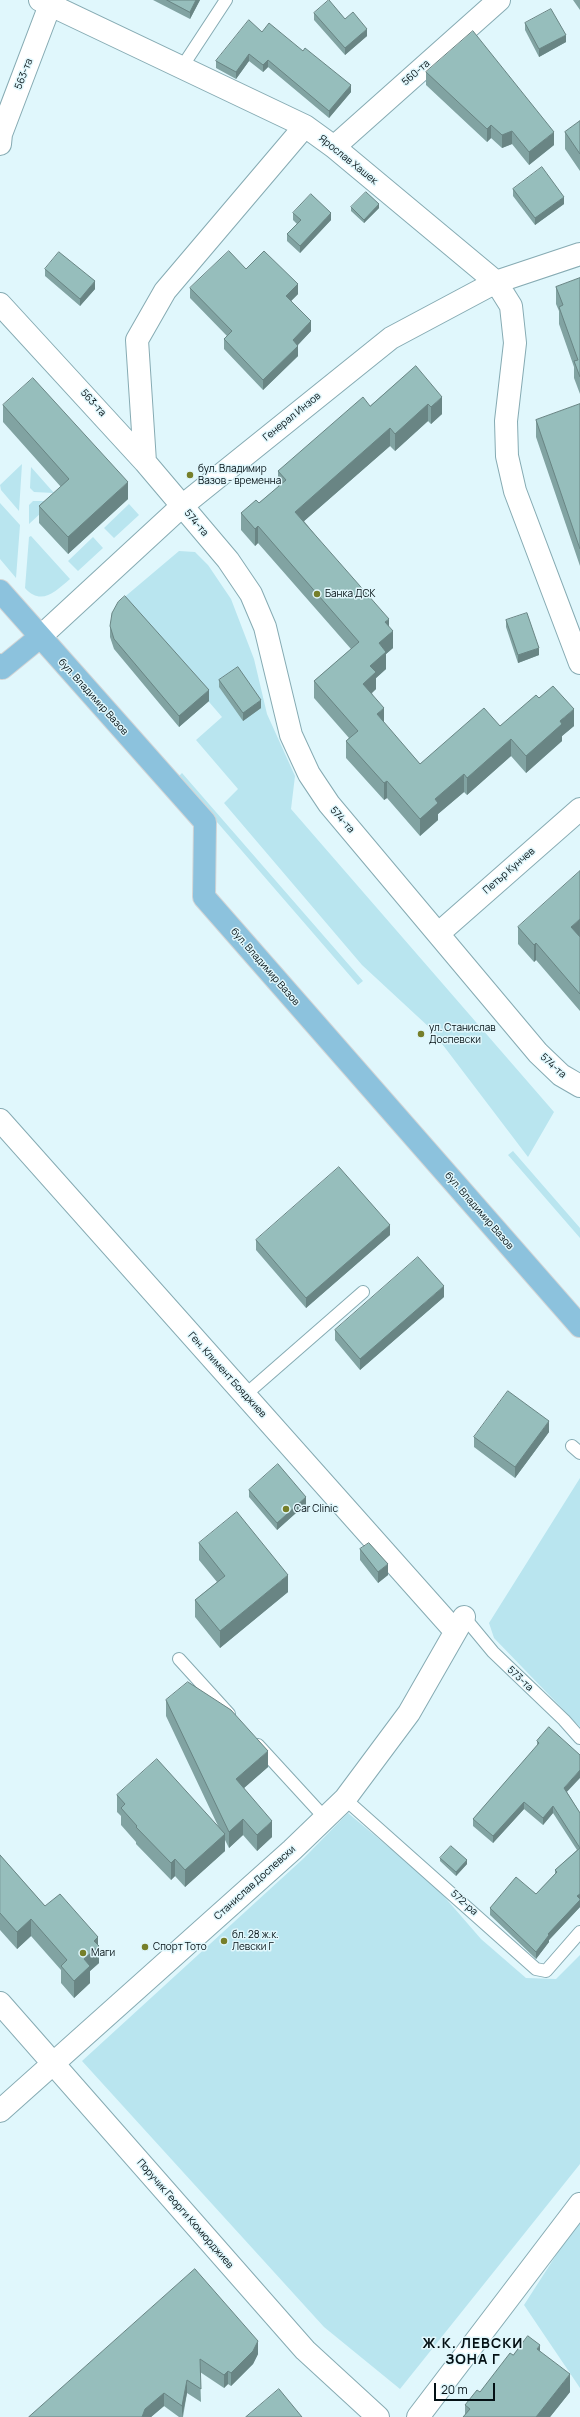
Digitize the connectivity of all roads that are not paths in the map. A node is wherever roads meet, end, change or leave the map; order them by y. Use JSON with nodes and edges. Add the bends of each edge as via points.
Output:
{"nodes":[{"id":1,"x":226,"y":0,"type":"edge"},
{"id":2,"x":499,"y":0,"type":"edge"},
{"id":3,"x":45,"y":2,"type":"edge"},
{"id":4,"x":182,"y":67,"type":"junction"},
{"id":5,"x":306,"y":126,"type":"junction"},
{"id":6,"x":0,"y":144,"type":"edge"},
{"id":7,"x":334,"y":147,"type":"junction"},
{"id":8,"x":580,"y":254,"type":"edge"},
{"id":9,"x":496,"y":282,"type":"junction"},
{"id":10,"x":0,"y":304,"type":"edge"},
{"id":11,"x":145,"y":462,"type":"junction"},
{"id":12,"x":182,"y":506,"type":"junction"},
{"id":13,"x":0,"y":591,"type":"edge"},
{"id":14,"x":40,"y":637,"type":"junction"},
{"id":15,"x":580,"y":663,"type":"edge"},
{"id":16,"x":1,"y":668,"type":"edge"},
{"id":17,"x":580,"y":809,"type":"edge"},
{"id":18,"x":439,"y":933,"type":"junction"},
{"id":19,"x":580,"y":1086,"type":"edge"},
{"id":20,"x":0,"y":1120,"type":"edge"},
{"id":21,"x":363,"y":1292,"type":"dead end"},
{"id":22,"x":580,"y":1326,"type":"edge"},
{"id":23,"x":245,"y":1395,"type":"junction"},
{"id":24,"x":459,"y":1624,"type":"junction"},
{"id":25,"x":179,"y":1659,"type":"dead end"},
{"id":26,"x":237,"y":1723,"type":"edge"},
{"id":27,"x":248,"y":1734,"type":"edge"},
{"id":28,"x":580,"y":1738,"type":"edge"},
{"id":29,"x":344,"y":1799,"type":"junction"},
{"id":30,"x":325,"y":1818,"type":"junction"},
{"id":31,"x":580,"y":1932,"type":"edge"},
{"id":32,"x":0,"y":2003,"type":"edge"},
{"id":33,"x":53,"y":2063,"type":"junction"},
{"id":34,"x":0,"y":2110,"type":"edge"},
{"id":35,"x":580,"y":2204,"type":"edge"},
{"id":36,"x":378,"y":2417,"type":"edge"},
{"id":37,"x":418,"y":2417,"type":"edge"}],
"edges":[{"from":1,"to":4,"type":"lane"},
{"from":2,"to":7,"type":"street","name":"560-та"},
{"from":3,"to":4,"type":"street","name":"Ярослав Хашек"},
{"from":3,"to":6,"type":"street","name":"563-та","via":[[1,134]]},
{"from":4,"to":5,"type":"street","name":"Ярослав Хашек"},
{"from":5,"to":7,"type":"street","name":"Ярослав Хашек"},
{"from":5,"to":11,"type":"street","via":[[165,291],[137,340]]},
{"from":7,"to":9,"type":"street","name":"Ярослав Хашек"},
{"from":8,"to":9,"type":"street","name":"Генерал Инзов"},
{"from":9,"to":12,"type":"street","name":"Генерал Инзов","via":[[391,338]]},
{"from":9,"to":15,"type":"street","name":"Ярослав Хашек","via":[[511,306],[515,343],[506,422],[507,456],[515,491]]},
{"from":10,"to":11,"type":"street","name":"563-та"},
{"from":11,"to":12,"type":"street","name":"563-та"},
{"from":12,"to":14,"type":"street","name":"Генерал Инзов"},
{"from":12,"to":18,"type":"street","name":"574-та","via":[[228,560],[251,594],[265,627],[291,735],[309,774],[328,804]]},
{"from":13,"to":14,"type":"main road","name":"бул. Владимир Вазов"},
{"from":14,"to":16,"type":"main road"},
{"from":14,"to":22,"type":"main road","name":"бул. Владимир Вазов","via":[[205,822],[204,898]]},
{"from":17,"to":18,"type":"street","name":"Петър Кунчев"},
{"from":18,"to":19,"type":"street","name":"574-та","via":[[538,1053],[561,1075]]},
{"from":20,"to":23,"type":"street","name":"Ген. Климент Бояджиев"},
{"from":21,"to":23,"type":"lane"},
{"from":23,"to":24,"type":"street","name":"Ген. Климент Бояджиев"},
{"from":24,"to":28,"type":"lane","name":"573-та","via":[[493,1652]]},
{"from":24,"to":29,"type":"street","name":"Станислав Доспевски","via":[[409,1712]]},
{"from":25,"to":26,"type":"lane"},
{"from":27,"to":30,"type":"lane"},
{"from":29,"to":30,"type":"street","name":"Станислав Доспевски"},
{"from":29,"to":31,"type":"lane","name":"572-ра","via":[[536,1969],[546,1971]]},
{"from":30,"to":33,"type":"street","name":"Станислав Доспевски"},
{"from":32,"to":33,"type":"street","name":"Поручик Георги Кюмюрджиев"},
{"from":33,"to":34,"type":"street","name":"Станислав Доспевски"},
{"from":33,"to":36,"type":"street","name":"Поручик Георги Кюмюрджиев","via":[[304,2350]]},
{"from":35,"to":37,"type":"street"}]}
